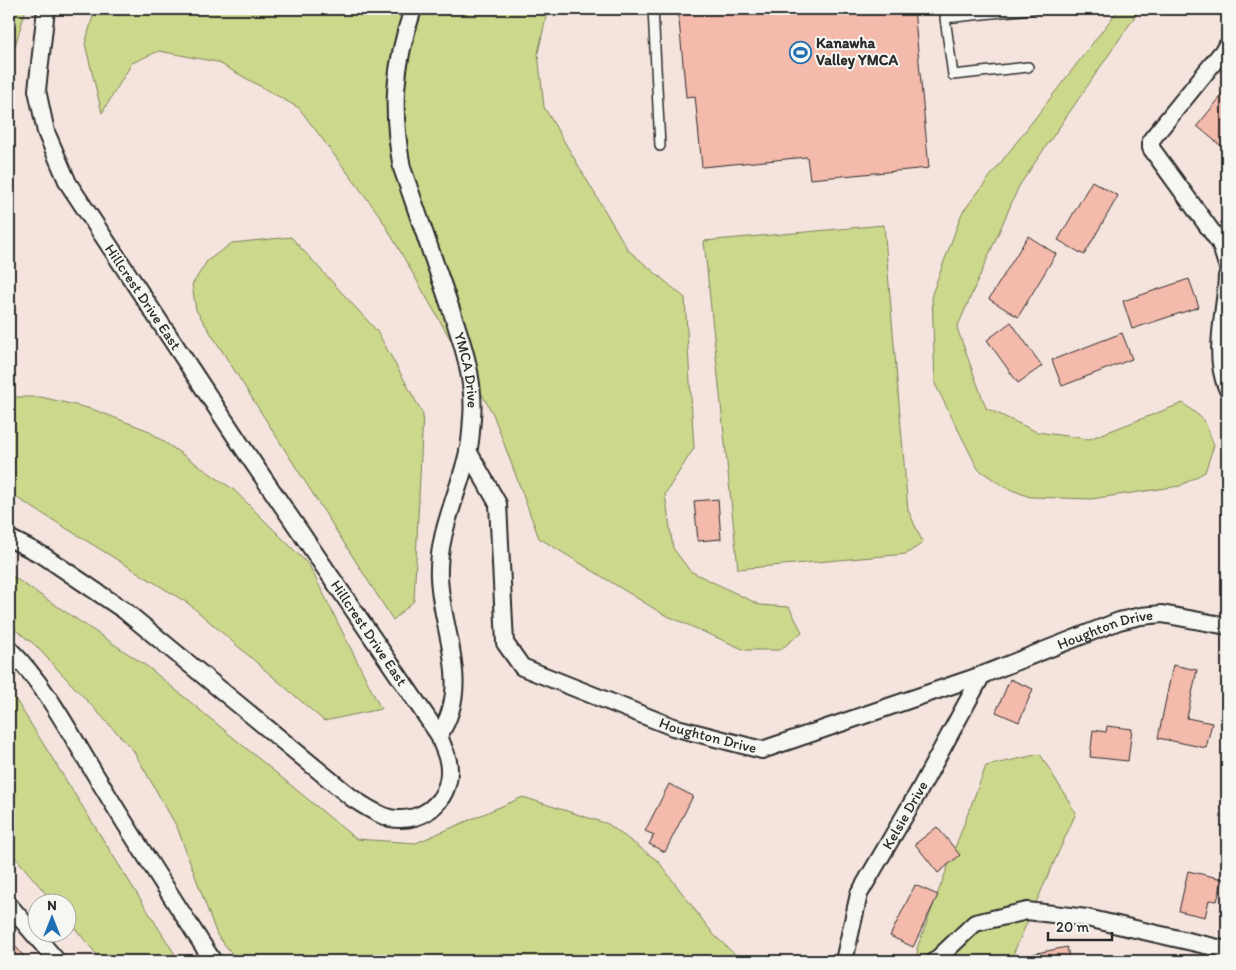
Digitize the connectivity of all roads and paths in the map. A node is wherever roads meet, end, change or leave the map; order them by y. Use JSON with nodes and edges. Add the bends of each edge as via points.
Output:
{"nodes":[{"id":1,"x":46,"y":9,"type":"edge"},
{"id":2,"x":413,"y":9,"type":"edge"},
{"id":3,"x":653,"y":9,"type":"edge"},
{"id":4,"x":1032,"y":9,"type":"edge"},
{"id":5,"x":1227,"y":46,"type":"edge"},
{"id":6,"x":1028,"y":67,"type":"dead end"},
{"id":7,"x":660,"y":146,"type":"dead end"},
{"id":8,"x":1227,"y":265,"type":"edge"},
{"id":9,"x":1227,"y":276,"type":"edge"},
{"id":10,"x":1227,"y":388,"type":"edge"},
{"id":11,"x":468,"y":452,"type":"junction"},
{"id":12,"x":9,"y":538,"type":"edge"},
{"id":13,"x":1227,"y":626,"type":"edge"},
{"id":14,"x":9,"y":649,"type":"edge"},
{"id":15,"x":982,"y":675,"type":"junction"},
{"id":16,"x":439,"y":735,"type":"junction"},
{"id":17,"x":9,"y":906,"type":"edge"},
{"id":18,"x":1227,"y":950,"type":"edge"},
{"id":19,"x":58,"y":961,"type":"edge"},
{"id":20,"x":213,"y":961,"type":"edge"},
{"id":21,"x":844,"y":961,"type":"edge"},
{"id":22,"x":935,"y":961,"type":"edge"}],
"edges":[{"from":1,"to":16,"type":"street","name":"Hillcrest Drive East","via":[[37,90],[46,132],[68,183],[245,451]]},
{"from":2,"to":11,"type":"street","name":"YMCA Drive","via":[[402,41],[396,74],[397,142],[402,168],[462,342],[472,391]]},
{"from":3,"to":7,"type":"lane"},
{"from":4,"to":6,"type":"lane","via":[[945,18],[953,75]]},
{"from":5,"to":8,"type":"street","via":[[1151,140],[1151,148],[1220,243]]},
{"from":9,"to":10,"type":"street","via":[[1220,343],[1221,366]]},
{"from":11,"to":15,"type":"street","name":"Houghton Drive","via":[[498,504],[505,643],[522,667],[673,727],[762,750]]},
{"from":11,"to":16,"type":"street","name":"YMCA Drive","via":[[440,560],[439,577],[455,685],[448,720]]},
{"from":12,"to":16,"type":"street","name":"Hillcrest Drive East","via":[[44,556],[125,610],[352,798],[389,818],[407,819],[437,805],[448,777],[448,762]]},
{"from":13,"to":15,"type":"street","name":"Houghton Drive","via":[[1162,614],[1141,616],[1119,621]]},
{"from":14,"to":20,"type":"street","via":[[22,662],[59,715],[131,835]]},
{"from":15,"to":21,"type":"street","name":"Kelsie Drive","via":[[858,894]]},
{"from":17,"to":19,"type":"street"},
{"from":18,"to":22,"type":"street","via":[[1087,918],[1027,911],[975,923]]}]}
